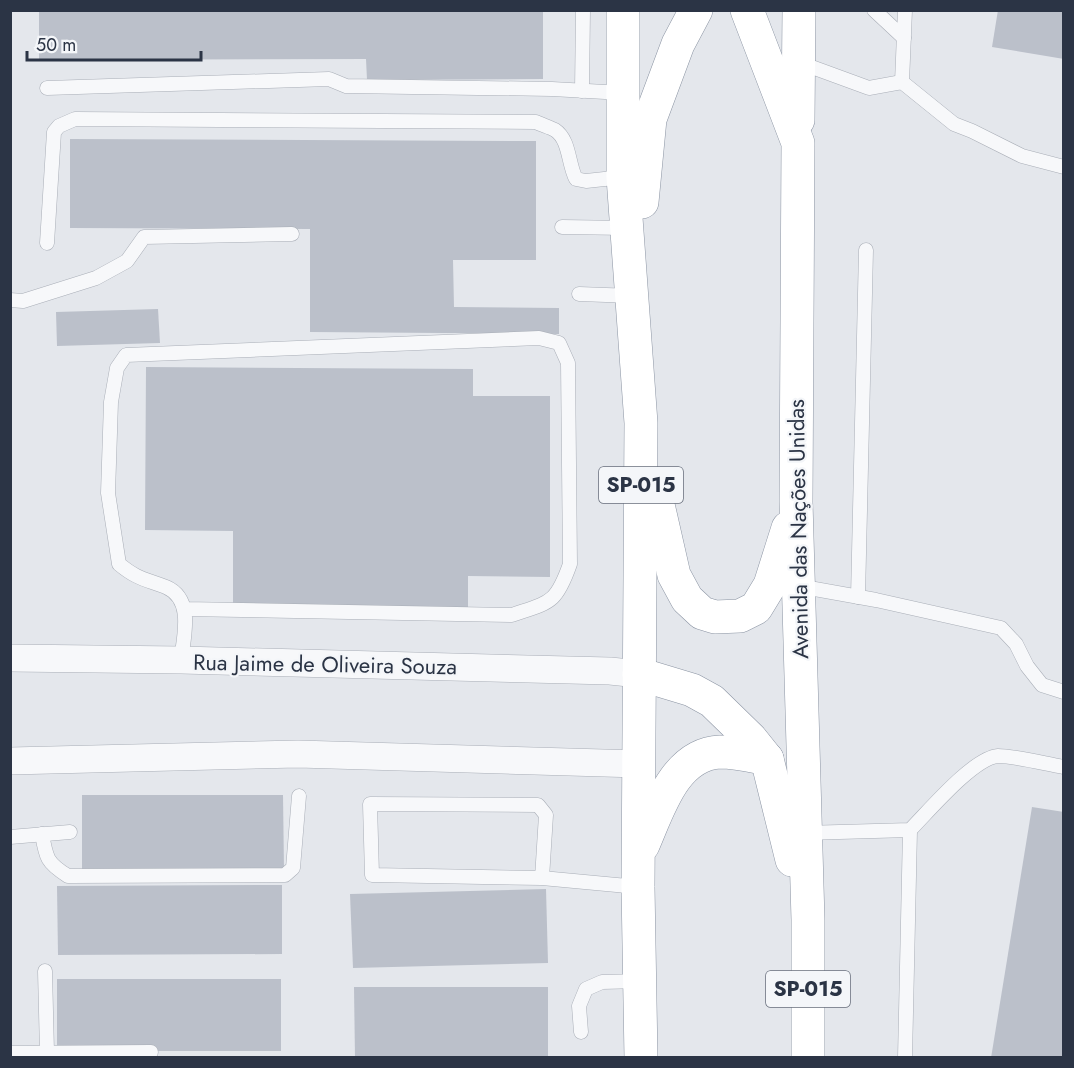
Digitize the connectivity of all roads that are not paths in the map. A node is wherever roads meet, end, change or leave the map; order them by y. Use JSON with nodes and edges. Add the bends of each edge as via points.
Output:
{"nodes":[{"id":1,"x":583,"y":10,"type":"edge"},
{"id":2,"x":623,"y":10,"type":"edge"},
{"id":3,"x":696,"y":10,"type":"edge"},
{"id":4,"x":747,"y":10,"type":"edge"},
{"id":5,"x":799,"y":10,"type":"edge"},
{"id":6,"x":874,"y":10,"type":"edge"},
{"id":7,"x":906,"y":10,"type":"edge"},
{"id":8,"x":904,"y":38,"type":"junction"},
{"id":9,"x":798,"y":62,"type":"junction"},
{"id":10,"x":902,"y":82,"type":"junction"},
{"id":11,"x":47,"y":88,"type":"dead end"},
{"id":12,"x":582,"y":91,"type":"junction"},
{"id":13,"x":624,"y":93,"type":"junction"},
{"id":14,"x":798,"y":143,"type":"junction"},
{"id":15,"x":1064,"y":167,"type":"edge"},
{"id":16,"x":623,"y":177,"type":"junction"},
{"id":17,"x":561,"y":227,"type":"dead end"},
{"id":18,"x":627,"y":228,"type":"junction"},
{"id":19,"x":292,"y":234,"type":"dead end"},
{"id":20,"x":47,"y":243,"type":"dead end"},
{"id":21,"x":866,"y":250,"type":"dead end"},
{"id":22,"x":579,"y":294,"type":"dead end"},
{"id":23,"x":633,"y":296,"type":"junction"},
{"id":24,"x":10,"y":300,"type":"edge"},
{"id":25,"x":641,"y":423,"type":"junction"},
{"id":26,"x":796,"y":502,"type":"junction"},
{"id":27,"x":798,"y":586,"type":"junction"},
{"id":28,"x":858,"y":597,"type":"junction"},
{"id":29,"x":184,"y":609,"type":"junction"},
{"id":30,"x":10,"y":658,"type":"edge"},
{"id":31,"x":182,"y":660,"type":"junction"},
{"id":32,"x":639,"y":674,"type":"junction"},
{"id":33,"x":1064,"y":692,"type":"edge"},
{"id":34,"x":767,"y":759,"type":"junction"},
{"id":35,"x":10,"y":760,"type":"edge"},
{"id":36,"x":639,"y":764,"type":"junction"},
{"id":37,"x":1064,"y":766,"type":"edge"},
{"id":38,"x":298,"y":796,"type":"dead end"},
{"id":39,"x":909,"y":831,"type":"junction"},
{"id":40,"x":70,"y":832,"type":"dead end"},
{"id":41,"x":804,"y":833,"type":"junction"},
{"id":42,"x":42,"y":834,"type":"junction"},
{"id":43,"x":10,"y":837,"type":"edge"},
{"id":44,"x":638,"y":872,"type":"junction"},
{"id":45,"x":542,"y":878,"type":"junction"},
{"id":46,"x":808,"y":920,"type":"junction"},
{"id":47,"x":45,"y":971,"type":"dead end"},
{"id":48,"x":640,"y":981,"type":"junction"},
{"id":49,"x":581,"y":1032,"type":"dead end"},
{"id":50,"x":47,"y":1052,"type":"junction"},
{"id":51,"x":151,"y":1052,"type":"dead end"},
{"id":52,"x":10,"y":1053,"type":"edge"},
{"id":53,"x":641,"y":1058,"type":"edge"},
{"id":54,"x":808,"y":1058,"type":"edge"},
{"id":55,"x":905,"y":1058,"type":"edge"}],
"edges":[{"from":1,"to":12,"type":"lane"},
{"from":2,"to":13,"type":"highway","number":"SP-015"},
{"from":3,"to":23,"type":"highway","via":[[678,44],[650,119]]},
{"from":4,"to":14,"type":"highway","name":"Avenida das Nações Unidas","number":"SP-015"},
{"from":5,"to":9,"type":"highway"},
{"from":6,"to":8,"type":"lane"},
{"from":7,"to":8,"type":"lane"},
{"from":8,"to":10,"type":"lane"},
{"from":9,"to":10,"type":"lane","via":[[869,88]]},
{"from":9,"to":14,"type":"highway"},
{"from":10,"to":15,"type":"lane","via":[[954,124],[1022,156]]},
{"from":11,"to":12,"type":"lane","via":[[329,78],[346,86]]},
{"from":12,"to":13,"type":"lane"},
{"from":13,"to":16,"type":"highway","number":"SP-015"},
{"from":14,"to":26,"type":"highway","name":"Avenida das Nações Unidas","number":"SP-015"},
{"from":16,"to":18,"type":"highway","number":"SP-015"},
{"from":16,"to":20,"type":"lane","via":[[586,181],[576,178],[566,145],[556,131],[536,123],[75,119],[54,132]]},
{"from":17,"to":18,"type":"lane"},
{"from":18,"to":23,"type":"highway","number":"SP-015"},
{"from":19,"to":24,"type":"lane","via":[[144,237],[127,261],[96,278],[23,301]]},
{"from":21,"to":28,"type":"lane"},
{"from":22,"to":23,"type":"lane"},
{"from":23,"to":25,"type":"highway","number":"SP-015"},
{"from":25,"to":26,"type":"highway","via":[[674,575],[687,599],[702,613],[740,616],[756,608],[770,585]]},
{"from":25,"to":32,"type":"highway","number":"SP-015"},
{"from":26,"to":27,"type":"highway","name":"Avenida das Nações Unidas","number":"SP-015"},
{"from":27,"to":28,"type":"lane"},
{"from":27,"to":41,"type":"highway","name":"Avenida das Nações Unidas","number":"SP-015"},
{"from":28,"to":33,"type":"lane","via":[[1001,628],[1016,644],[1041,685]]},
{"from":29,"to":29,"type":"lane","via":[[180,596],[135,577],[119,564],[108,493],[111,402],[117,368],[126,355],[539,338],[559,344],[568,363],[570,564],[561,590],[546,604],[512,615]]},
{"from":29,"to":31,"type":"lane"},
{"from":30,"to":31,"type":"street","name":"Rua Jaime de Oliveira Souza"},
{"from":31,"to":32,"type":"street","name":"Rua Jaime de Oliveira Souza"},
{"from":32,"to":34,"type":"highway","via":[[692,690],[712,701]]},
{"from":32,"to":36,"type":"highway","number":"SP-015"},
{"from":34,"to":44,"type":"highway","via":[[720,752],[705,755],[687,766],[668,789]]},
{"from":34,"to":46,"type":"highway"},
{"from":35,"to":36,"type":"street","via":[[298,754]]},
{"from":36,"to":44,"type":"highway","number":"SP-015"},
{"from":37,"to":39,"type":"lane","via":[[997,756],[982,762]]},
{"from":38,"to":42,"type":"lane","via":[[293,868],[285,875],[68,876],[45,856]]},
{"from":39,"to":41,"type":"lane"},
{"from":39,"to":55,"type":"lane"},
{"from":40,"to":42,"type":"lane"},
{"from":41,"to":46,"type":"highway","name":"Avenida das Nações Unidas","number":"SP-015"},
{"from":42,"to":43,"type":"lane"},
{"from":44,"to":45,"type":"lane"},
{"from":44,"to":48,"type":"highway","number":"SP-015"},
{"from":45,"to":45,"type":"lane","via":[[546,815],[538,805],[370,804],[372,875]]},
{"from":46,"to":54,"type":"highway","name":"Avenida das Nações Unidas","number":"SP-015"},
{"from":47,"to":50,"type":"lane"},
{"from":48,"to":49,"type":"lane","via":[[602,982],[586,989],[579,1006]]},
{"from":48,"to":53,"type":"highway","number":"SP-015"},
{"from":50,"to":51,"type":"lane"},
{"from":50,"to":52,"type":"lane"}]}
